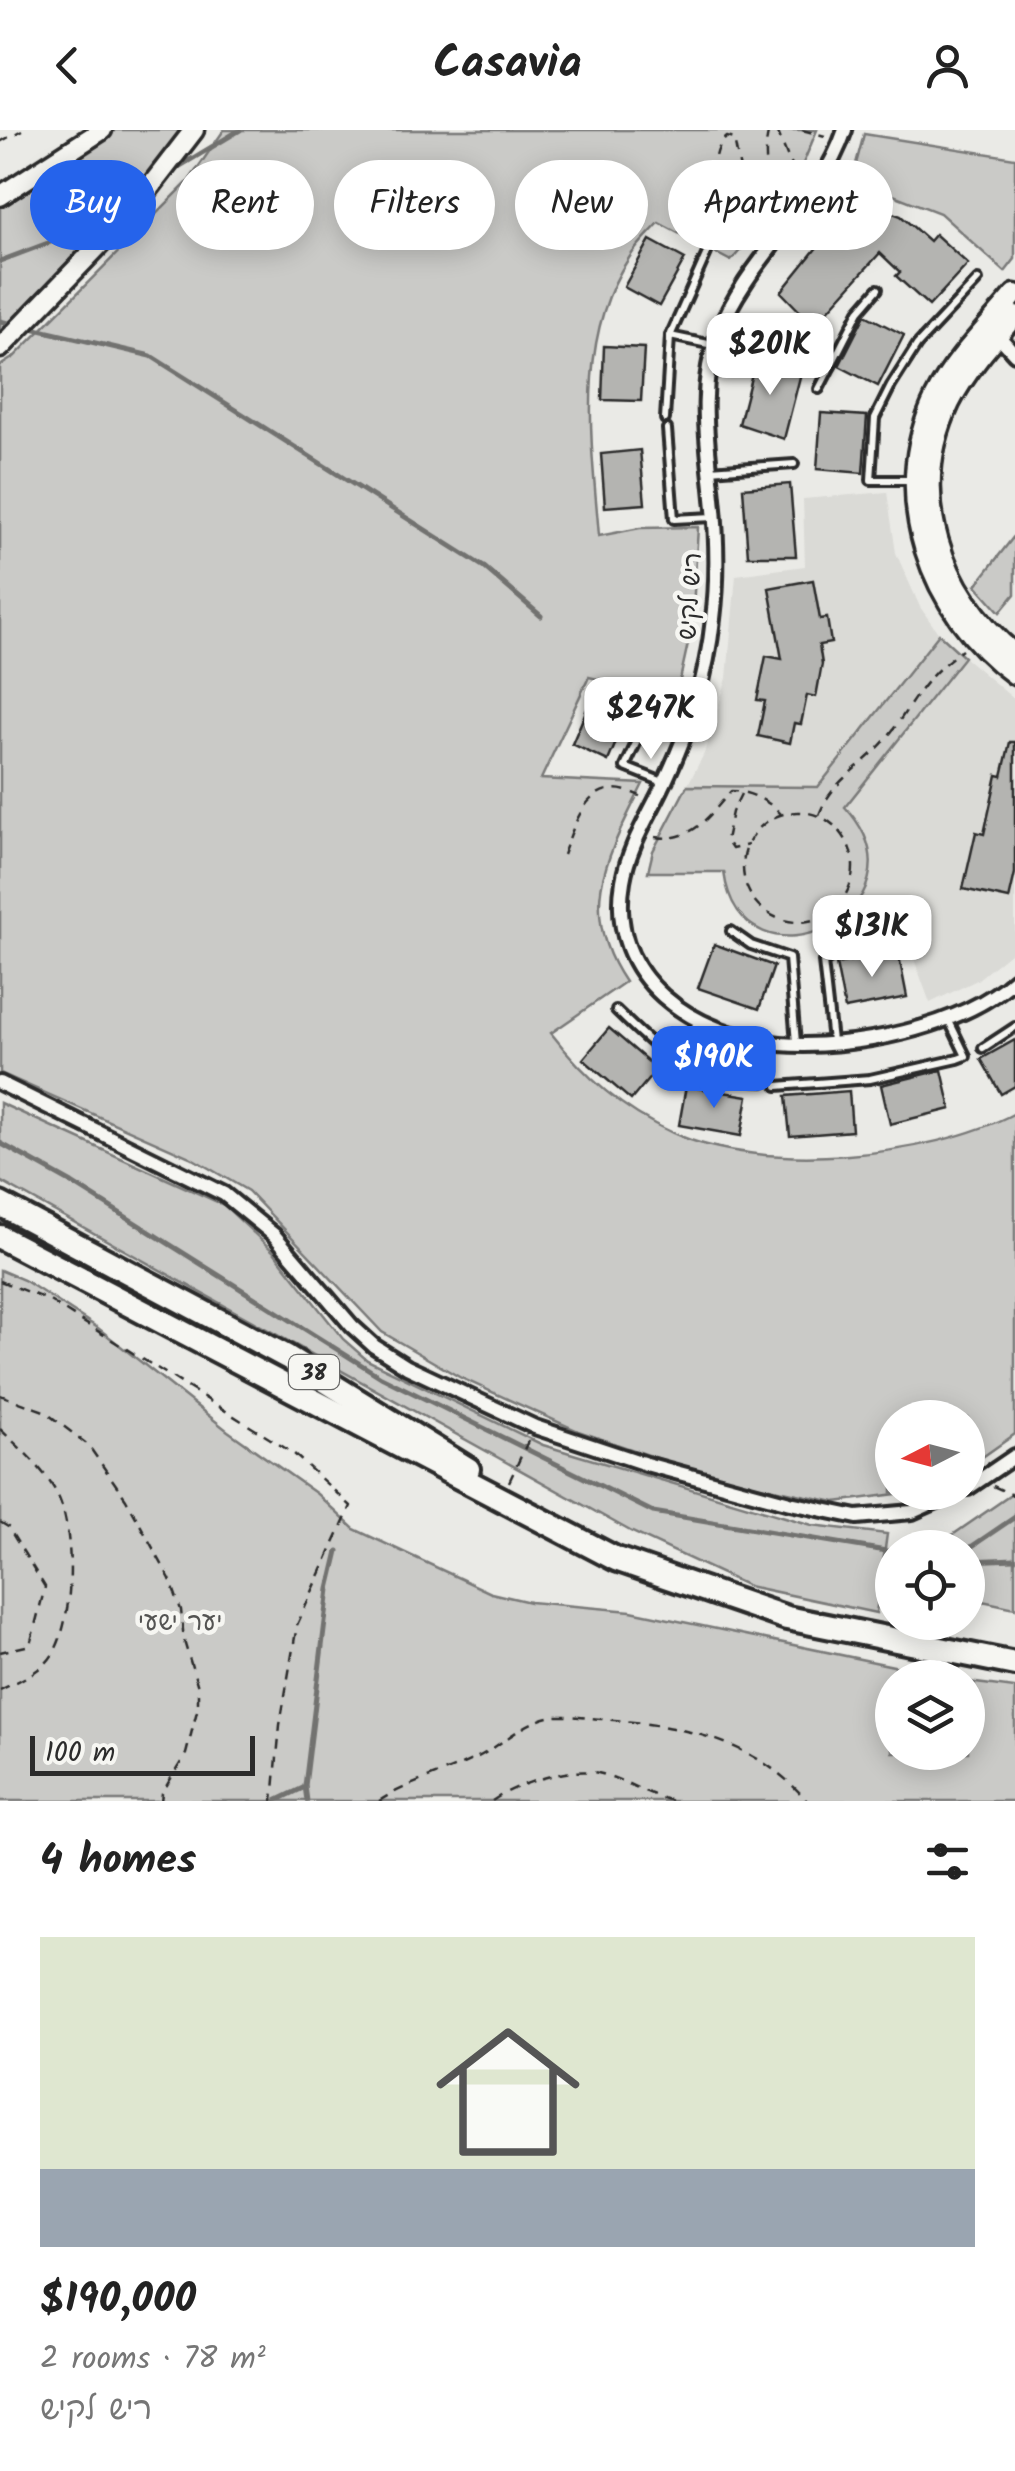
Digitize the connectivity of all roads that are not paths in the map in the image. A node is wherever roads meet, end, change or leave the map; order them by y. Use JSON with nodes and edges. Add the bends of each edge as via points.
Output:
{"nodes":[{"id":1,"x":102,"y":130,"type":"edge"},
{"id":2,"x":194,"y":130,"type":"edge"},
{"id":3,"x":843,"y":135,"type":"edge"},
{"id":4,"x":0,"y":196,"type":"edge"},
{"id":5,"x":707,"y":254,"type":"dead end"},
{"id":6,"x":978,"y":280,"type":"dead end"},
{"id":7,"x":878,"y":290,"type":"dead end"},
{"id":8,"x":1015,"y":294,"type":"edge"},
{"id":9,"x":728,"y":313,"type":"junction"},
{"id":10,"x":1015,"y":316,"type":"edge"},
{"id":11,"x":994,"y":330,"type":"junction"},
{"id":12,"x":670,"y":336,"type":"junction"},
{"id":13,"x":714,"y":345,"type":"junction"},
{"id":14,"x":0,"y":348,"type":"edge"},
{"id":15,"x":1015,"y":354,"type":"edge"},
{"id":16,"x":831,"y":366,"type":"junction"},
{"id":17,"x":820,"y":390,"type":"dead end"},
{"id":18,"x":665,"y":419,"type":"dead end"},
{"id":19,"x":666,"y":429,"type":"dead end"},
{"id":20,"x":794,"y":464,"type":"dead end"},
{"id":21,"x":710,"y":470,"type":"junction"},
{"id":22,"x":914,"y":480,"type":"junction"},
{"id":23,"x":714,"y":517,"type":"junction"},
{"id":24,"x":1011,"y":643,"type":"edge"},
{"id":25,"x":1015,"y":675,"type":"edge"},
{"id":26,"x":656,"y":700,"type":"dead end"},
{"id":27,"x":665,"y":782,"type":"junction"},
{"id":28,"x":731,"y":930,"type":"dead end"},
{"id":29,"x":870,"y":932,"type":"dead end"},
{"id":30,"x":1015,"y":979,"type":"edge"},
{"id":31,"x":616,"y":1010,"type":"dead end"},
{"id":32,"x":948,"y":1019,"type":"junction"},
{"id":33,"x":697,"y":1022,"type":"junction"},
{"id":34,"x":1015,"y":1027,"type":"edge"},
{"id":35,"x":832,"y":1041,"type":"junction"},
{"id":36,"x":796,"y":1044,"type":"junction"},
{"id":37,"x":983,"y":1048,"type":"dead end"},
{"id":38,"x":679,"y":1064,"type":"junction"},
{"id":39,"x":0,"y":1082,"type":"edge"},
{"id":40,"x":763,"y":1082,"type":"dead end"},
{"id":41,"x":776,"y":1086,"type":"dead end"},
{"id":42,"x":0,"y":1204,"type":"edge"},
{"id":43,"x":0,"y":1237,"type":"edge"},
{"id":44,"x":1015,"y":1456,"type":"edge"},
{"id":45,"x":985,"y":1479,"type":"edge"},
{"id":46,"x":916,"y":1510,"type":"edge"},
{"id":47,"x":616,"y":1560,"type":"junction"},
{"id":48,"x":1015,"y":1664,"type":"edge"}],
"edges":[{"from":1,"to":4,"type":"street"},
{"from":2,"to":14,"type":"street","via":[[130,213]]},
{"from":3,"to":9,"type":"street","name":"ריש לקיש","via":[[818,189]]},
{"from":5,"to":12,"type":"lane"},
{"from":6,"to":22,"type":"lane","via":[[908,357],[876,418],[872,480]]},
{"from":7,"to":16,"type":"lane","via":[[859,311]]},
{"from":8,"to":11,"type":"street"},
{"from":9,"to":13,"type":"street","name":"ריש לקיש"},
{"from":9,"to":16,"type":"lane"},
{"from":10,"to":11,"type":"street"},
{"from":11,"to":15,"type":"street"},
{"from":11,"to":22,"type":"street","via":[[937,394],[921,434]]},
{"from":11,"to":24,"type":"street","via":[[950,404],[934,448],[930,502],[948,570],[978,618]]},
{"from":12,"to":13,"type":"lane"},
{"from":12,"to":18,"type":"lane"},
{"from":13,"to":21,"type":"street","name":"ריש לקיש","via":[[705,406]]},
{"from":16,"to":17,"type":"lane"},
{"from":19,"to":23,"type":"lane","via":[[674,519]]},
{"from":20,"to":21,"type":"lane"},
{"from":21,"to":23,"type":"street","name":"ריש לקיש"},
{"from":22,"to":25,"type":"street","via":[[918,528],[932,571],[976,640]]},
{"from":23,"to":27,"type":"street","name":"ריש לקיש","via":[[716,600],[705,674]]},
{"from":26,"to":27,"type":"lane","via":[[625,767]]},
{"from":27,"to":33,"type":"street","name":"ריש לקיש","via":[[622,882],[626,934],[642,972],[675,1009]]},
{"from":28,"to":36,"type":"lane","via":[[789,958]]},
{"from":29,"to":35,"type":"lane","via":[[823,962]]},
{"from":30,"to":32,"type":"street","name":"ריש לקיש"},
{"from":31,"to":38,"type":"lane"},
{"from":32,"to":35,"type":"street","name":"ריש לקיש","via":[[912,1031]]},
{"from":32,"to":41,"type":"lane","via":[[966,1056],[870,1079]]},
{"from":33,"to":36,"type":"street","name":"ריש לקיש","via":[[738,1038]]},
{"from":33,"to":38,"type":"lane"},
{"from":34,"to":37,"type":"lane"},
{"from":35,"to":36,"type":"street","name":"ריש לקיש"},
{"from":38,"to":40,"type":"lane"},
{"from":39,"to":46,"type":"street","via":[[224,1194],[274,1235],[374,1346],[535,1427],[790,1503],[857,1517]]},
{"from":42,"to":47,"type":"highway","number":"38","via":[[352,1394]]},
{"from":43,"to":47,"type":"highway","number":"38"},
{"from":44,"to":45,"type":"street"},
{"from":47,"to":48,"type":"highway","number":"38","via":[[787,1618]]}]}
